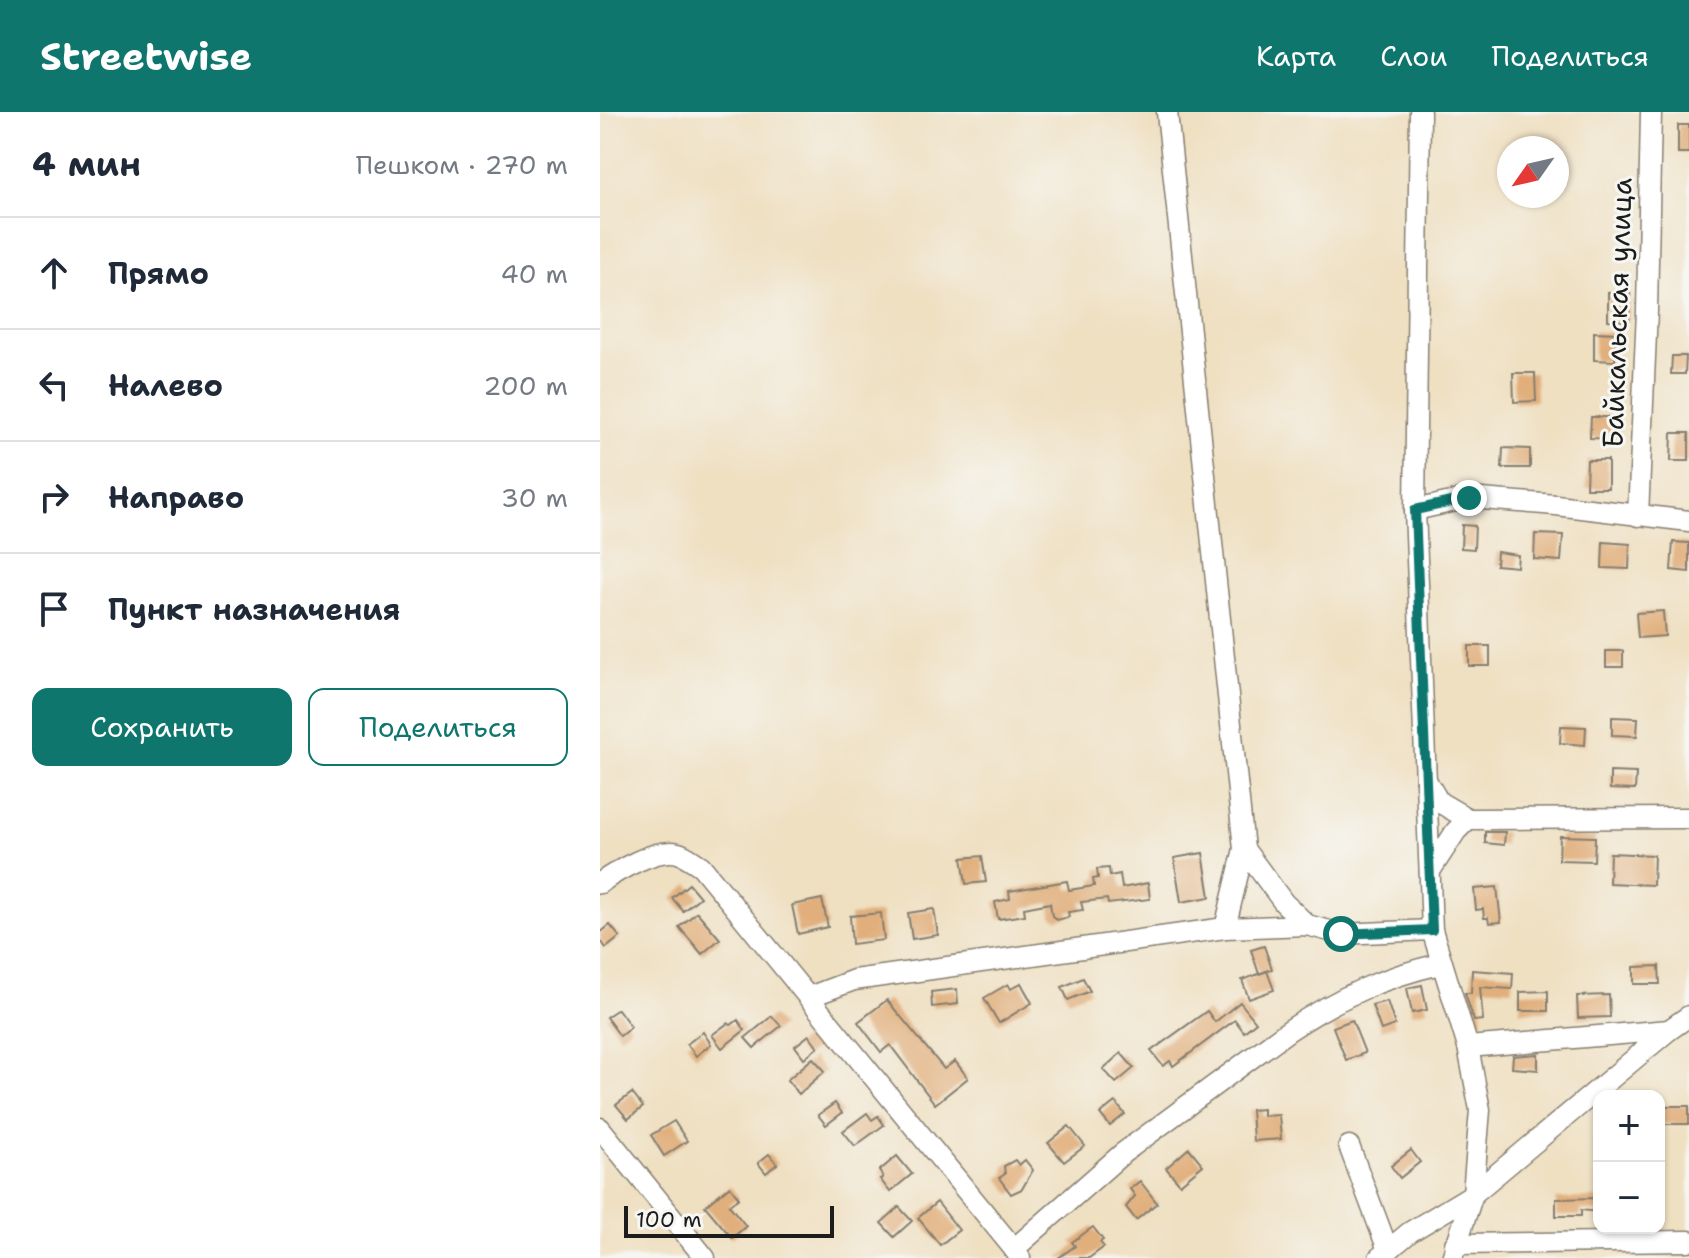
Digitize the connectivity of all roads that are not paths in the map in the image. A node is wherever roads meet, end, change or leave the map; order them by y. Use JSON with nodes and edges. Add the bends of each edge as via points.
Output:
{"nodes":[{"id":1,"x":1167,"y":112,"type":"edge"},
{"id":2,"x":1420,"y":112,"type":"edge"},
{"id":3,"x":1651,"y":112,"type":"edge"},
{"id":4,"x":1415,"y":510,"type":"junction"},
{"id":5,"x":1638,"y":516,"type":"junction"},
{"id":6,"x":1689,"y":521,"type":"edge"},
{"id":7,"x":1426,"y":780,"type":"junction"},
{"id":8,"x":1689,"y":818,"type":"edge"},
{"id":9,"x":1468,"y":819,"type":"junction"},
{"id":10,"x":1244,"y":849,"type":"junction"},
{"id":11,"x":1430,"y":871,"type":"junction"},
{"id":12,"x":600,"y":883,"type":"edge"},
{"id":13,"x":1307,"y":925,"type":"junction"},
{"id":14,"x":1225,"y":928,"type":"junction"},
{"id":15,"x":1432,"y":930,"type":"junction"},
{"id":16,"x":1440,"y":964,"type":"junction"},
{"id":17,"x":809,"y":997,"type":"junction"},
{"id":18,"x":1689,"y":1016,"type":"edge"},
{"id":19,"x":1679,"y":1030,"type":"edge"},
{"id":20,"x":1468,"y":1047,"type":"junction"},
{"id":21,"x":600,"y":1128,"type":"edge"},
{"id":22,"x":1349,"y":1146,"type":"dead end"},
{"id":23,"x":1473,"y":1194,"type":"junction"},
{"id":24,"x":1689,"y":1241,"type":"edge"},
{"id":25,"x":1454,"y":1251,"type":"edge"},
{"id":26,"x":1017,"y":1254,"type":"edge"},
{"id":27,"x":1384,"y":1254,"type":"edge"},
{"id":28,"x":705,"y":1258,"type":"edge"}],
"edges":[{"from":1,"to":10,"type":"street"},
{"from":2,"to":4,"type":"street"},
{"from":3,"to":5,"type":"street","name":"Байкальская улица"},
{"from":4,"to":5,"type":"street","via":[[1469,498]]},
{"from":4,"to":7,"type":"street"},
{"from":5,"to":6,"type":"street"},
{"from":7,"to":9,"type":"street","via":[[1439,802]]},
{"from":7,"to":11,"type":"street"},
{"from":8,"to":9,"type":"street"},
{"from":9,"to":11,"type":"street"},
{"from":10,"to":13,"type":"street"},
{"from":10,"to":14,"type":"street"},
{"from":11,"to":15,"type":"street"},
{"from":12,"to":17,"type":"street","via":[[646,858],[679,853],[701,866]]},
{"from":13,"to":14,"type":"street"},
{"from":13,"to":15,"type":"street","via":[[1341,934]]},
{"from":14,"to":17,"type":"street","via":[[854,980]]},
{"from":15,"to":16,"type":"street"},
{"from":16,"to":20,"type":"street"},
{"from":16,"to":26,"type":"street","via":[[1374,983],[1306,1019],[1123,1153]]},
{"from":17,"to":26,"type":"street"},
{"from":18,"to":19,"type":"street"},
{"from":19,"to":20,"type":"street"},
{"from":19,"to":23,"type":"street"},
{"from":20,"to":23,"type":"street","via":[[1480,1110]]},
{"from":21,"to":28,"type":"street"},
{"from":22,"to":27,"type":"street"},
{"from":23,"to":25,"type":"street"},
{"from":23,"to":27,"type":"street"},
{"from":24,"to":25,"type":"street"}]}
